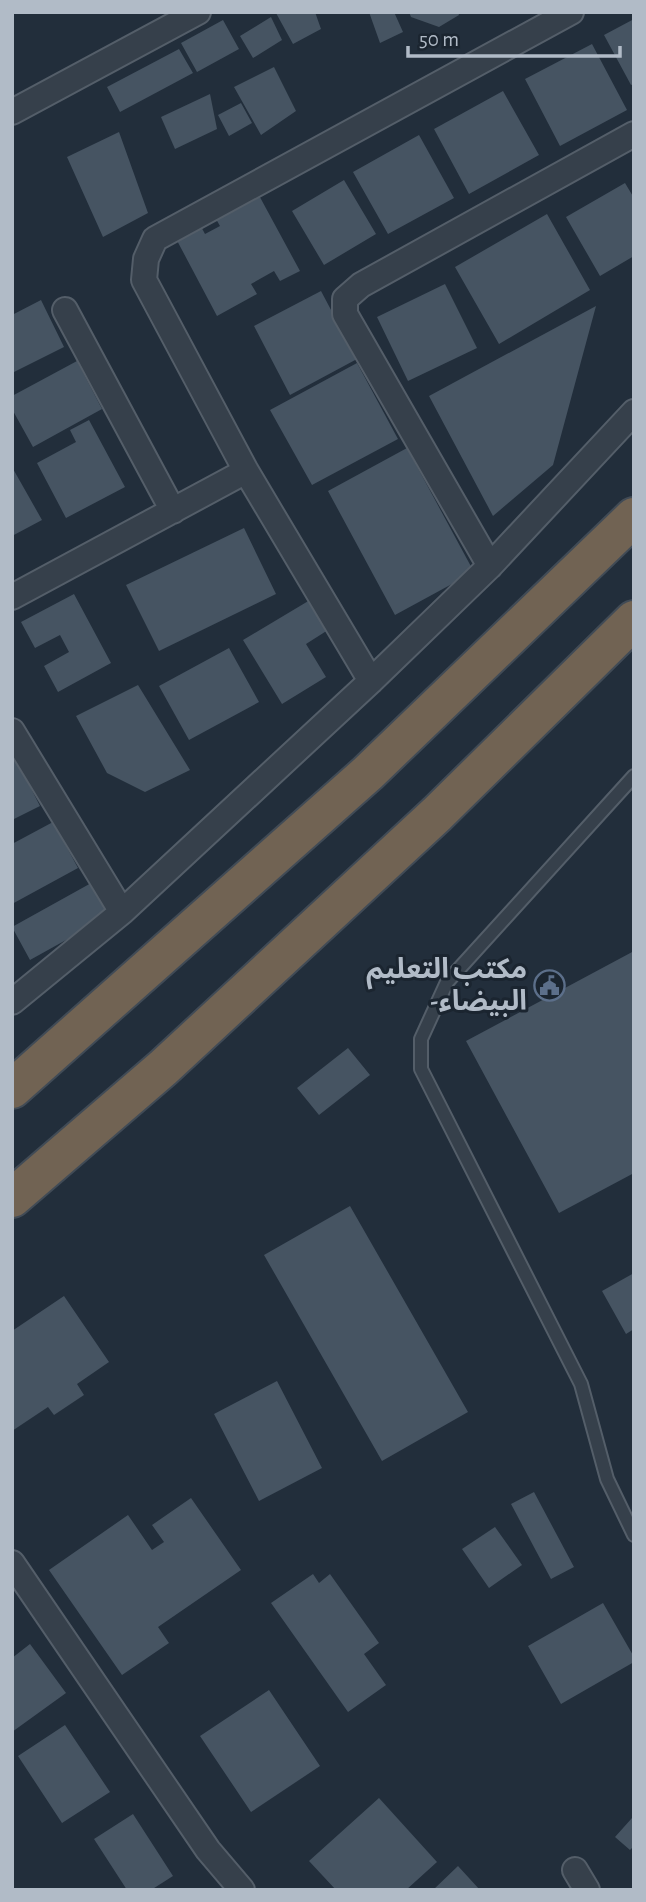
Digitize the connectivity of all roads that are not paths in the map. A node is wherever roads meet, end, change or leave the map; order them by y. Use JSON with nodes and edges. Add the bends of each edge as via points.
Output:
{"nodes":[{"id":1,"x":198,"y":12,"type":"edge"},
{"id":2,"x":571,"y":12,"type":"edge"},
{"id":3,"x":12,"y":112,"type":"edge"},
{"id":4,"x":634,"y":134,"type":"edge"},
{"id":5,"x":65,"y":310,"type":"dead end"},
{"id":6,"x":634,"y":412,"type":"edge"},
{"id":7,"x":246,"y":471,"type":"junction"},
{"id":8,"x":173,"y":511,"type":"junction"},
{"id":9,"x":634,"y":517,"type":"edge"},
{"id":10,"x":490,"y":566,"type":"junction"},
{"id":11,"x":12,"y":597,"type":"edge"},
{"id":12,"x":634,"y":620,"type":"edge"},
{"id":13,"x":371,"y":681,"type":"junction"},
{"id":14,"x":12,"y":731,"type":"edge"},
{"id":15,"x":634,"y":776,"type":"edge"},
{"id":16,"x":122,"y":912,"type":"junction"},
{"id":17,"x":15,"y":993,"type":"edge"},
{"id":18,"x":12,"y":1089,"type":"edge"},
{"id":19,"x":12,"y":1198,"type":"edge"},
{"id":20,"x":634,"y":1535,"type":"edge"},
{"id":21,"x":12,"y":1563,"type":"edge"},
{"id":22,"x":242,"y":1890,"type":"edge"}],
"edges":[{"from":1,"to":3,"type":"street"},
{"from":2,"to":7,"type":"street","via":[[155,239],[144,279]]},
{"from":4,"to":10,"type":"street","via":[[361,285],[345,299],[345,314]]},
{"from":5,"to":8,"type":"street"},
{"from":6,"to":10,"type":"street"},
{"from":7,"to":8,"type":"street"},
{"from":7,"to":13,"type":"street"},
{"from":8,"to":11,"type":"street"},
{"from":9,"to":18,"type":"highway","via":[[369,773]]},
{"from":10,"to":13,"type":"street"},
{"from":12,"to":19,"type":"highway","via":[[407,843],[163,1068]]},
{"from":13,"to":16,"type":"street"},
{"from":14,"to":16,"type":"street"},
{"from":15,"to":20,"type":"lane","via":[[447,982],[421,1039],[421,1069],[581,1384],[607,1479]]},
{"from":16,"to":17,"type":"street"},
{"from":21,"to":22,"type":"street","via":[[208,1850]]}]}
